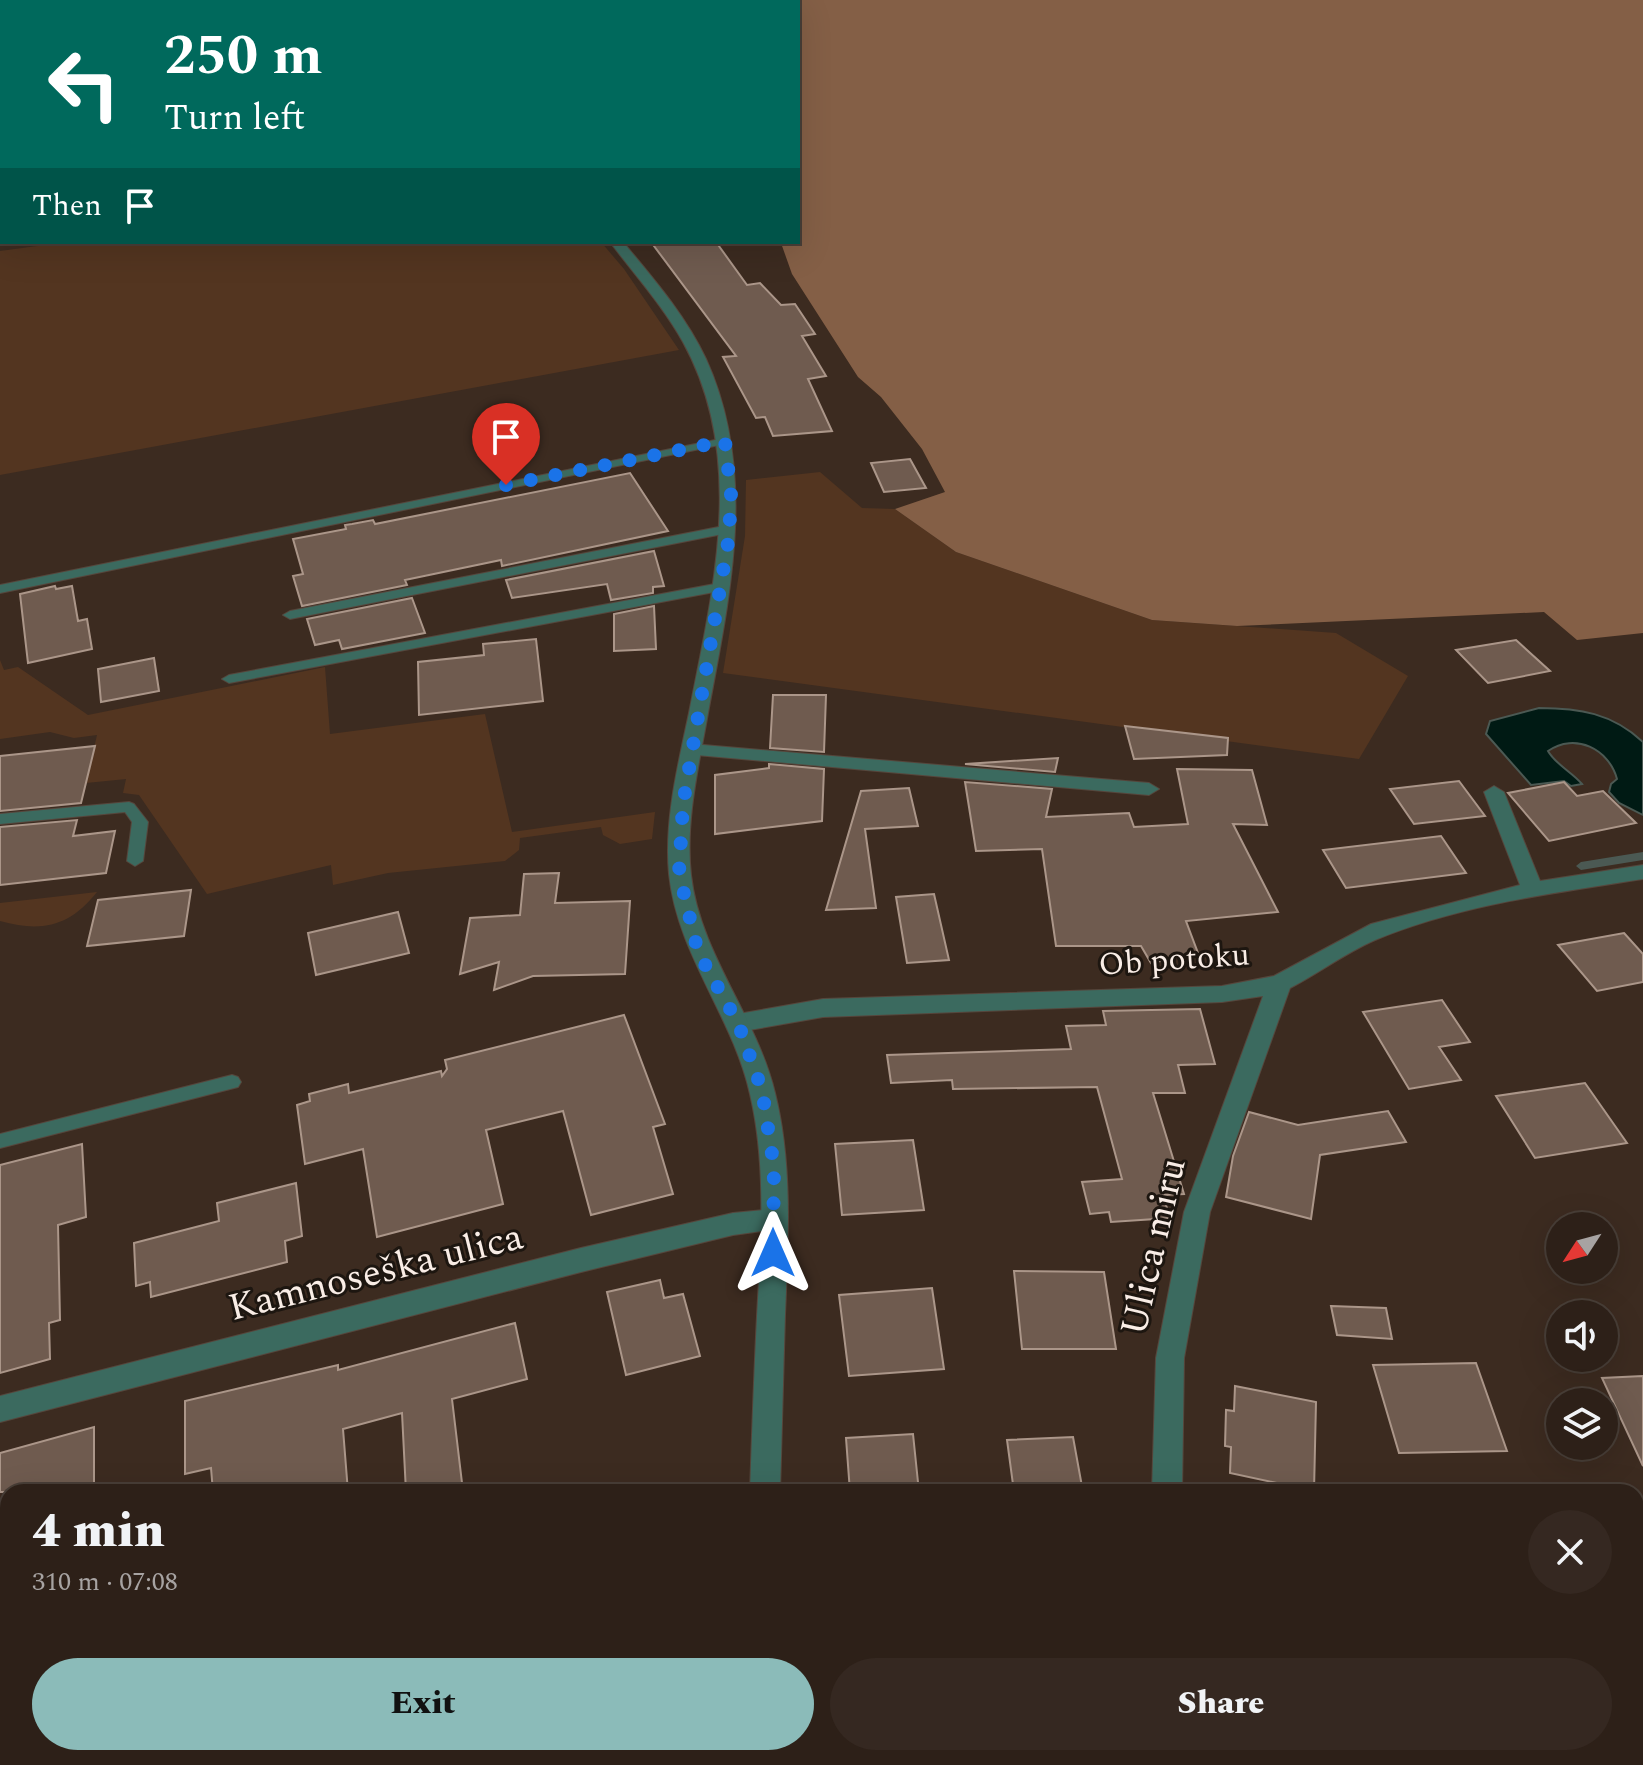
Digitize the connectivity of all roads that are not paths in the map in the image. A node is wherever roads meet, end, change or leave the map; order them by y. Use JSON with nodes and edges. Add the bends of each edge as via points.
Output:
{"nodes":[{"id":1,"x":618,"y":244,"type":"edge"},
{"id":2,"x":725,"y":441,"type":"junction"},
{"id":3,"x":729,"y":529,"type":"junction"},
{"id":4,"x":720,"y":587,"type":"junction"},
{"id":5,"x":0,"y":589,"type":"edge"},
{"id":6,"x":290,"y":615,"type":"dead end"},
{"id":7,"x":229,"y":679,"type":"dead end"},
{"id":8,"x":692,"y":750,"type":"junction"},
{"id":9,"x":1149,"y":789,"type":"dead end"},
{"id":10,"x":1494,"y":792,"type":"dead end"},
{"id":11,"x":0,"y":819,"type":"edge"},
{"id":12,"x":135,"y":861,"type":"dead end"},
{"id":13,"x":1643,"y":872,"type":"edge"},
{"id":14,"x":1532,"y":889,"type":"junction"},
{"id":15,"x":1280,"y":983,"type":"junction"},
{"id":16,"x":738,"y":1023,"type":"junction"},
{"id":17,"x":232,"y":1082,"type":"dead end"},
{"id":18,"x":0,"y":1141,"type":"edge"},
{"id":19,"x":773,"y":1220,"type":"junction"},
{"id":20,"x":0,"y":1409,"type":"edge"},
{"id":21,"x":765,"y":1484,"type":"edge"},
{"id":22,"x":1167,"y":1484,"type":"edge"}],
"edges":[{"from":1,"to":2,"type":"street","via":[[692,347]]},
{"from":2,"to":3,"type":"street"},
{"from":2,"to":5,"type":"lane"},
{"from":3,"to":4,"type":"street"},
{"from":3,"to":6,"type":"lane"},
{"from":4,"to":7,"type":"lane"},
{"from":4,"to":8,"type":"street"},
{"from":8,"to":9,"type":"street"},
{"from":8,"to":16,"type":"street","via":[[680,845],[684,901],[698,952]]},
{"from":10,"to":14,"type":"street"},
{"from":11,"to":12,"type":"lane","via":[[129,807],[140,822]]},
{"from":13,"to":14,"type":"street","name":"Ob potoku"},
{"from":14,"to":15,"type":"street","name":"Ob potoku","via":[[1378,930]]},
{"from":15,"to":16,"type":"street","name":"Ob potoku","via":[[1222,994],[823,1008]]},
{"from":15,"to":22,"type":"street","name":"Ulica miru","via":[[1197,1212],[1170,1358]]},
{"from":16,"to":19,"type":"street","via":[[762,1090],[770,1134]]},
{"from":17,"to":18,"type":"lane"},
{"from":19,"to":20,"type":"street","name":"Kamnoseška ulica","via":[[733,1224],[581,1260]]},
{"from":19,"to":21,"type":"street"}]}
